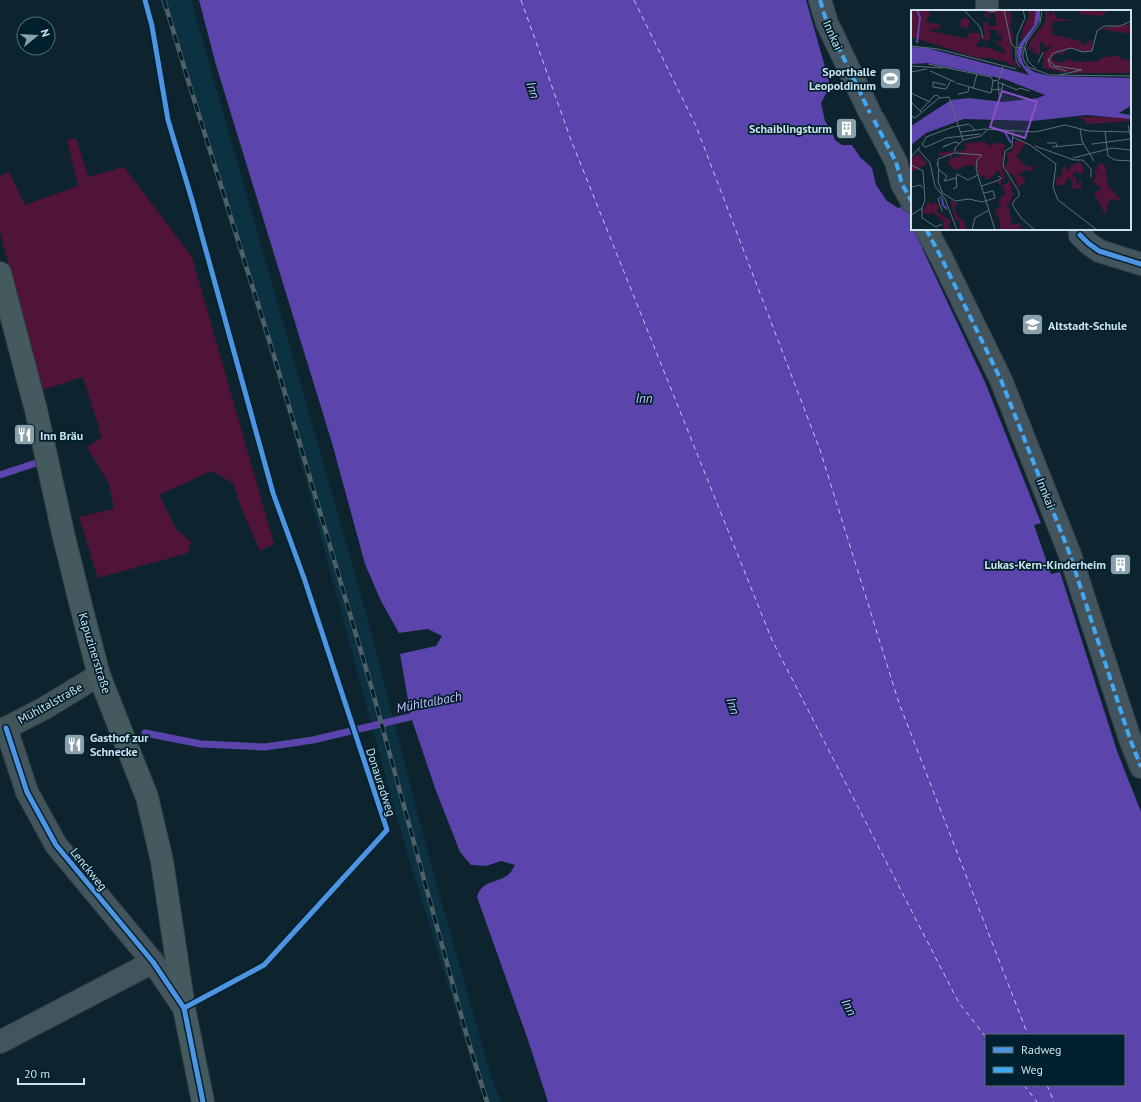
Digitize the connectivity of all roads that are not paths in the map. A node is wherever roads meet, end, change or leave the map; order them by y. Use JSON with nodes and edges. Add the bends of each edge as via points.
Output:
{"nodes":[{"id":1,"x":820,"y":0,"type":"edge"},
{"id":2,"x":911,"y":200,"type":"edge"},
{"id":3,"x":927,"y":230,"type":"edge"},
{"id":4,"x":1080,"y":235,"type":"dead end"},
{"id":5,"x":1141,"y":264,"type":"edge"},
{"id":6,"x":0,"y":273,"type":"edge"},
{"id":7,"x":100,"y":675,"type":"junction"},
{"id":8,"x":3,"y":728,"type":"edge"},
{"id":9,"x":1141,"y":767,"type":"edge"},
{"id":10,"x":153,"y":962,"type":"junction"},
{"id":11,"x":184,"y":1008,"type":"junction"},
{"id":12,"x":0,"y":1042,"type":"edge"},
{"id":13,"x":203,"y":1102,"type":"edge"}],
"edges":[{"from":1,"to":2,"type":"street","name":"Innkai","via":[[827,23],[896,162],[902,184]]},
{"from":3,"to":9,"type":"street","name":"Innkai","via":[[1001,380],[1070,552]]},
{"from":4,"to":5,"type":"street","via":[[1099,251]]},
{"from":6,"to":7,"type":"main road","name":"Kapuzinerstraße"},
{"from":7,"to":8,"type":"street","name":"Mühltalstraße","via":[[43,709]]},
{"from":7,"to":11,"type":"main road","name":"Kapuzinerstraße","via":[[147,797],[162,861]]},
{"from":8,"to":10,"type":"street","name":"Lenckweg","via":[[27,792],[56,845]]},
{"from":10,"to":11,"type":"street","name":"Lenckweg"},
{"from":10,"to":12,"type":"street"},
{"from":11,"to":13,"type":"main road","name":"Kapuzinerstraße"}]}
